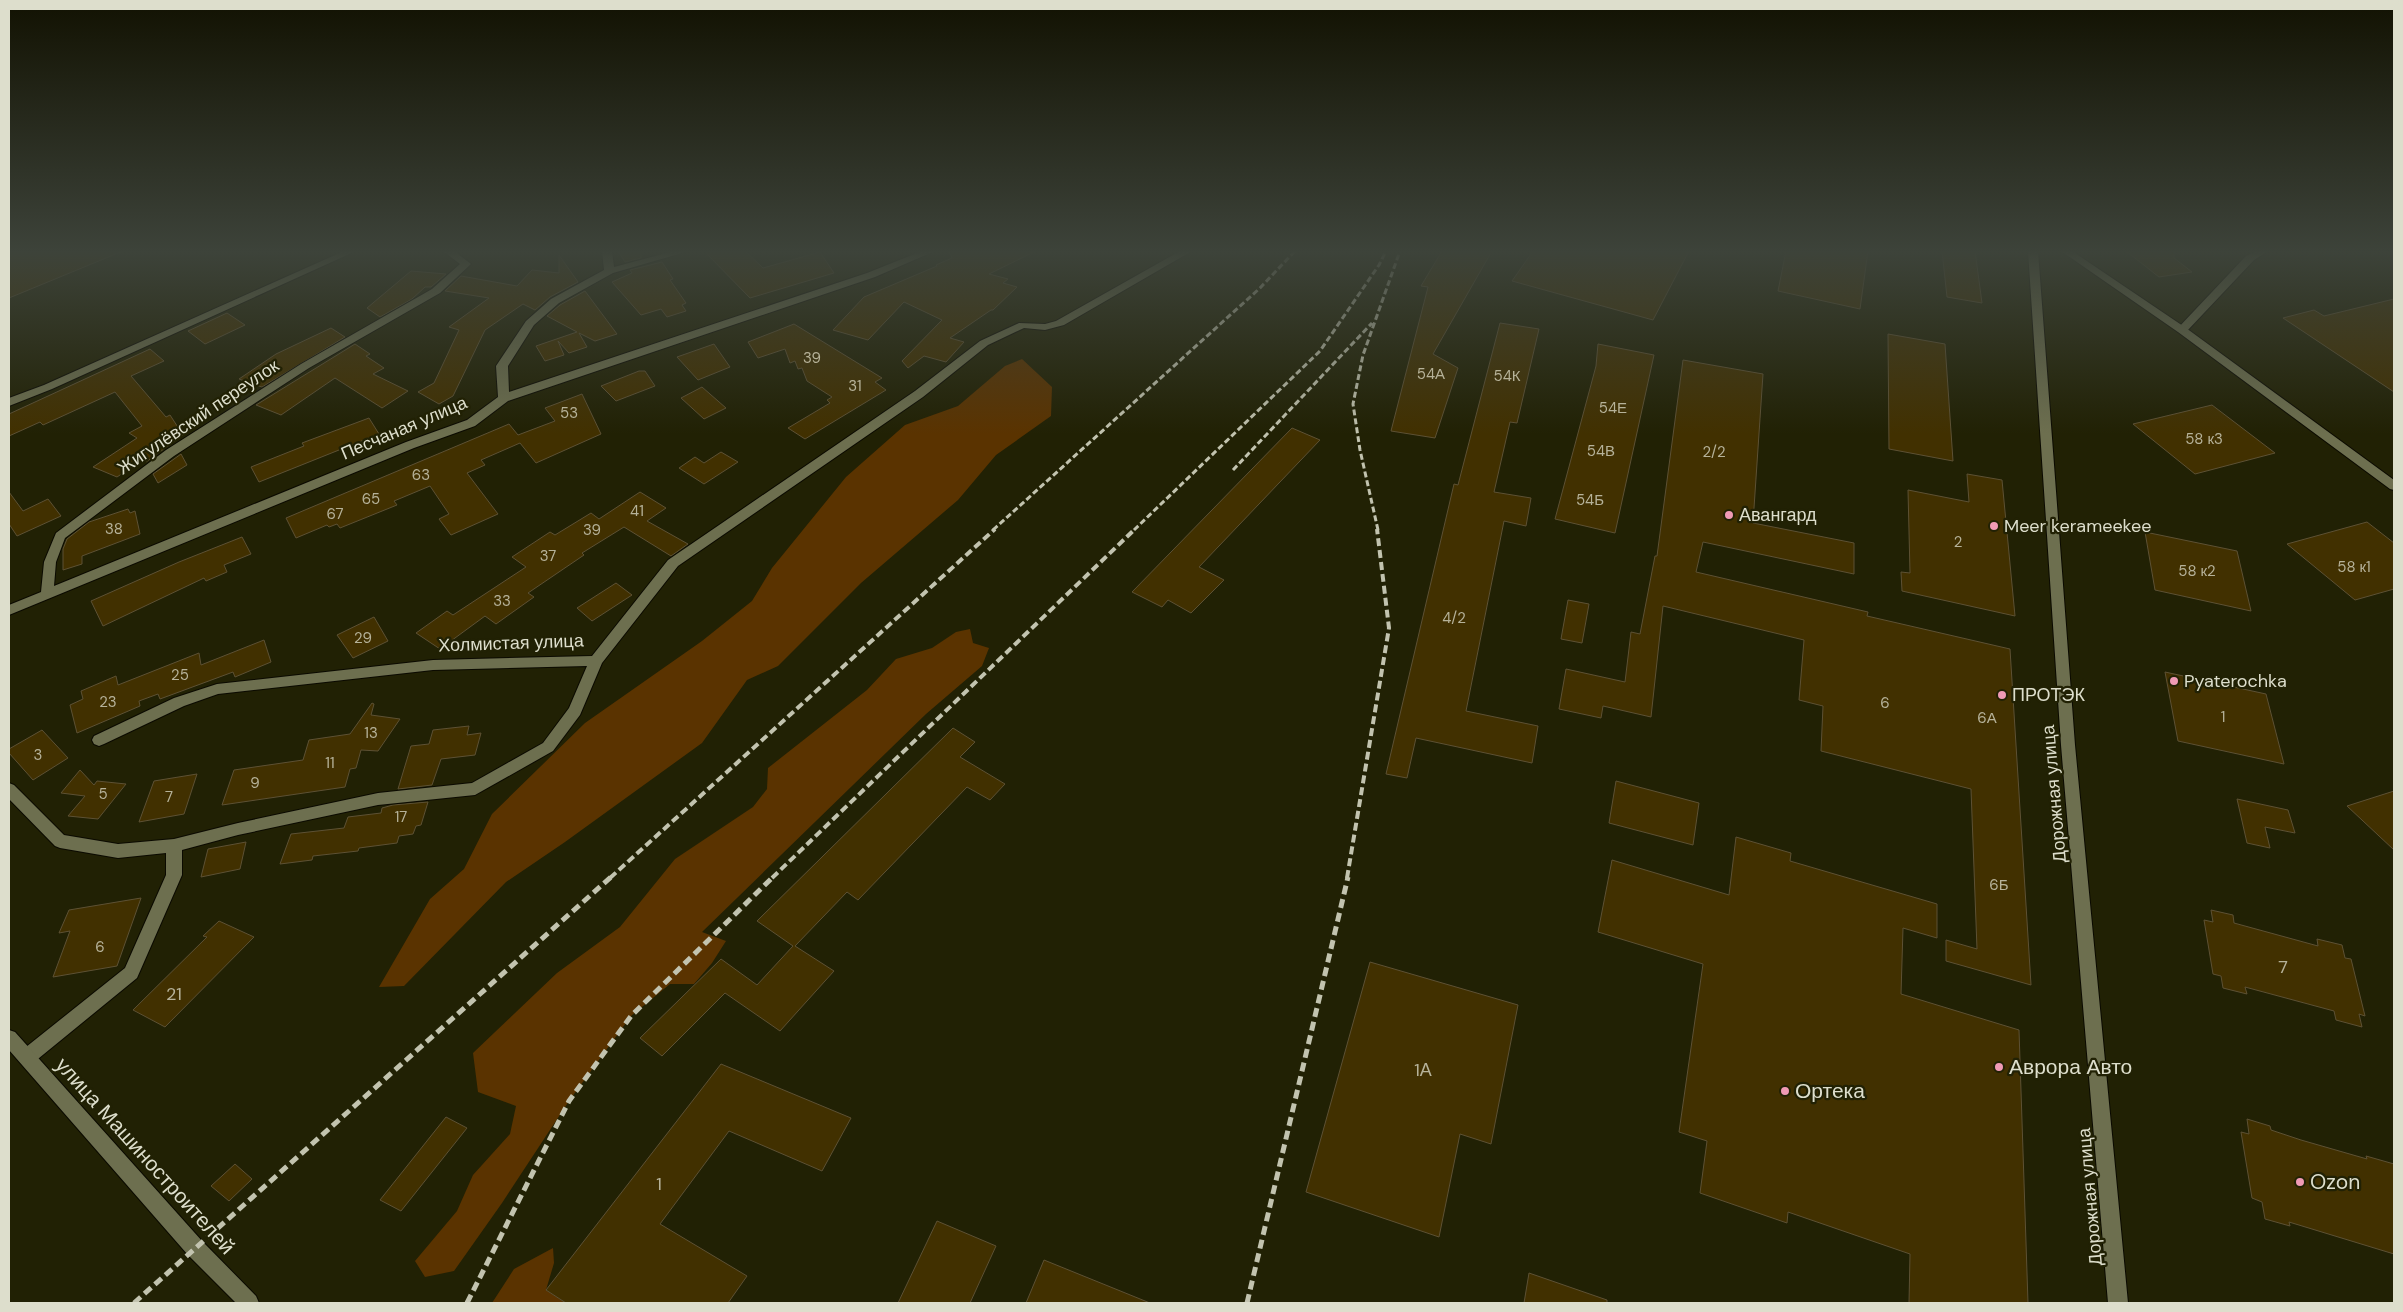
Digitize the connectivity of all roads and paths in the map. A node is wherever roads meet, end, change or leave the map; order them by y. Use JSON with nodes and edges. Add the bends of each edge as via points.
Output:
{"nodes":[{"id":1,"x":214,"y":312,"type":"edge"},
{"id":2,"x":399,"y":312,"type":"edge"},
{"id":3,"x":542,"y":312,"type":"edge"},
{"id":4,"x":758,"y":312,"type":"edge"},
{"id":5,"x":1079,"y":312,"type":"edge"},
{"id":6,"x":2037,"y":312,"type":"edge"},
{"id":7,"x":2156,"y":312,"type":"edge"},
{"id":8,"x":2199,"y":312,"type":"edge"},
{"id":9,"x":2182,"y":330,"type":"junction"},
{"id":10,"x":504,"y":398,"type":"junction"},
{"id":11,"x":9,"y":402,"type":"edge"},
{"id":12,"x":2394,"y":486,"type":"edge"},
{"id":13,"x":48,"y":595,"type":"junction"},
{"id":14,"x":9,"y":610,"type":"edge"},
{"id":15,"x":596,"y":661,"type":"junction"},
{"id":16,"x":99,"y":740,"type":"dead end"},
{"id":17,"x":9,"y":789,"type":"edge"},
{"id":18,"x":174,"y":846,"type":"junction"},
{"id":19,"x":9,"y":1038,"type":"edge"},
{"id":20,"x":27,"y":1057,"type":"junction"},
{"id":21,"x":249,"y":1303,"type":"edge"},
{"id":22,"x":2118,"y":1303,"type":"edge"}],
"edges":[{"from":1,"to":11,"type":"street"},
{"from":2,"to":13,"type":"street","name":"Жигулёвский переулок","via":[[304,366],[170,453],[60,536],[50,562]]},
{"from":3,"to":10,"type":"street","via":[[530,323],[502,366]]},
{"from":4,"to":10,"type":"street","name":"Песчаная улица"},
{"from":5,"to":15,"type":"street","via":[[1045,327],[1023,325],[984,343],[919,394],[673,562]]},
{"from":6,"to":22,"type":"street","name":"Дорожная улица","via":[[2065,700]]},
{"from":7,"to":9,"type":"street"},
{"from":8,"to":9,"type":"street"},
{"from":9,"to":12,"type":"street"},
{"from":10,"to":13,"type":"street","name":"Песчаная улица","via":[[471,423],[410,445]]},
{"from":13,"to":14,"type":"street","name":"Песчаная улица"},
{"from":15,"to":16,"type":"street","name":"Холмистая улица","via":[[432,665],[217,690],[178,702]]},
{"from":15,"to":18,"type":"street","name":"Холмистая улица","via":[[575,711],[548,747],[475,789],[378,799]]},
{"from":17,"to":18,"type":"street","name":"Холмистая улица","via":[[60,841],[118,851]]},
{"from":18,"to":20,"type":"street","via":[[174,875],[131,973]]},
{"from":19,"to":20,"type":"street","name":"улица Машиностроителей"},
{"from":20,"to":21,"type":"street","name":"улица Машиностроителей","via":[[195,1248]]}]}
